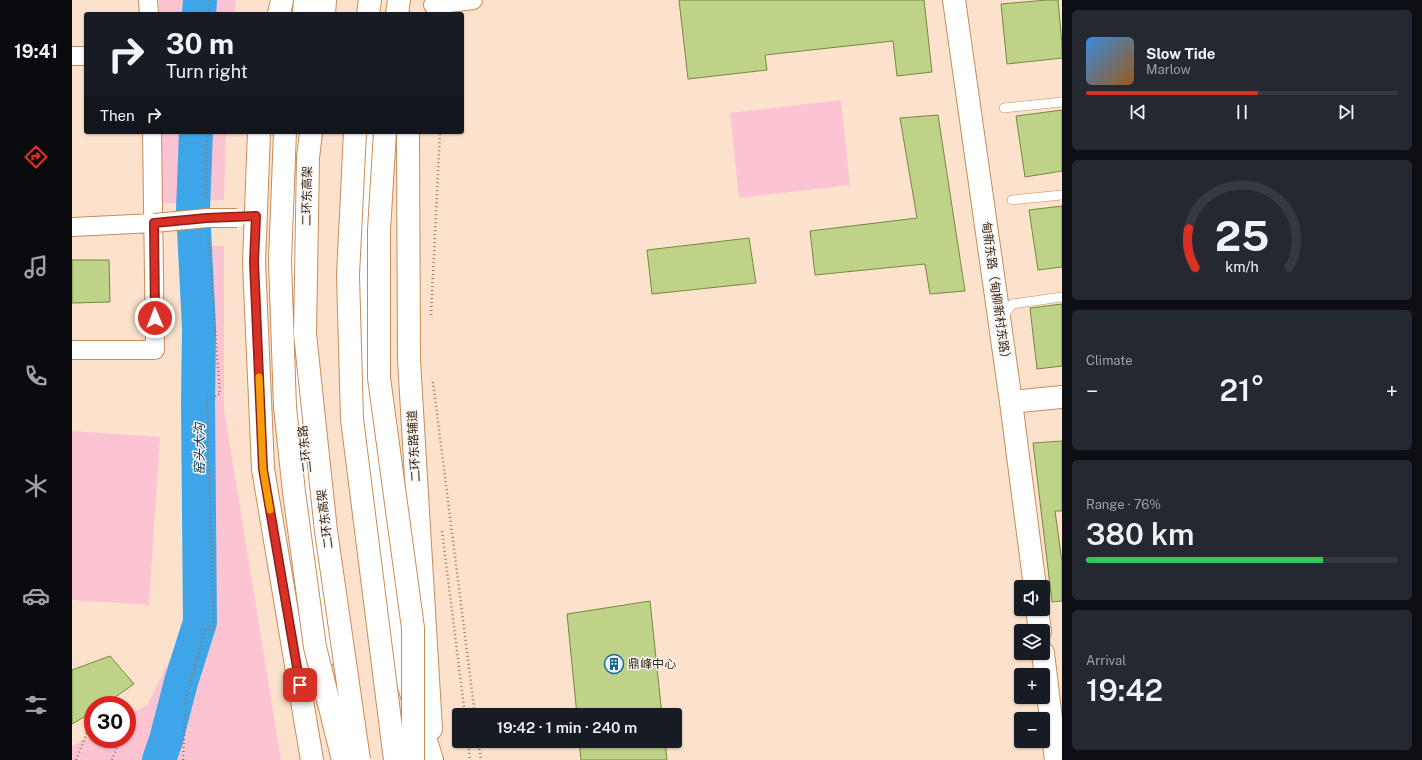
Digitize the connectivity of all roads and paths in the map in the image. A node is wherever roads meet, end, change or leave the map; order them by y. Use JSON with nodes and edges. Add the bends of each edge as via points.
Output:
{"nodes":[{"id":1,"x":148,"y":0,"type":"edge"},
{"id":2,"x":209,"y":0,"type":"edge"},
{"id":3,"x":282,"y":0,"type":"edge"},
{"id":4,"x":292,"y":0,"type":"edge"},
{"id":5,"x":305,"y":0,"type":"edge"},
{"id":6,"x":325,"y":0,"type":"edge"},
{"id":7,"x":370,"y":0,"type":"edge"},
{"id":8,"x":385,"y":0,"type":"edge"},
{"id":9,"x":399,"y":0,"type":"edge"},
{"id":10,"x":406,"y":0,"type":"edge"},
{"id":11,"x":473,"y":0,"type":"edge"},
{"id":12,"x":954,"y":0,"type":"edge"},
{"id":13,"x":433,"y":5,"type":"dead end"},
{"id":14,"x":149,"y":12,"type":"edge"},
{"id":15,"x":208,"y":12,"type":"edge"},
{"id":16,"x":279,"y":12,"type":"edge"},
{"id":17,"x":291,"y":12,"type":"edge"},
{"id":18,"x":304,"y":12,"type":"edge"},
{"id":19,"x":324,"y":12,"type":"edge"},
{"id":20,"x":368,"y":12,"type":"edge"},
{"id":21,"x":384,"y":12,"type":"edge"},
{"id":22,"x":397,"y":12,"type":"edge"},
{"id":23,"x":407,"y":12,"type":"edge"},
{"id":24,"x":72,"y":56,"type":"edge"},
{"id":25,"x":84,"y":56,"type":"edge"},
{"id":26,"x":1062,"y":102,"type":"edge"},
{"id":27,"x":1004,"y":108,"type":"dead end"},
{"id":28,"x":152,"y":134,"type":"edge"},
{"id":29,"x":207,"y":134,"type":"edge"},
{"id":30,"x":259,"y":134,"type":"edge"},
{"id":31,"x":285,"y":134,"type":"edge"},
{"id":32,"x":296,"y":134,"type":"edge"},
{"id":33,"x":310,"y":134,"type":"edge"},
{"id":34,"x":355,"y":134,"type":"edge"},
{"id":35,"x":373,"y":134,"type":"edge"},
{"id":36,"x":385,"y":134,"type":"edge"},
{"id":37,"x":408,"y":134,"type":"edge"},
{"id":38,"x":440,"y":134,"type":"edge"},
{"id":39,"x":1062,"y":195,"type":"edge"},
{"id":40,"x":1012,"y":200,"type":"dead end"},
{"id":41,"x":246,"y":217,"type":"junction"},
{"id":42,"x":207,"y":218,"type":"junction"},
{"id":43,"x":154,"y":223,"type":"junction"},
{"id":44,"x":72,"y":227,"type":"edge"},
{"id":45,"x":1062,"y":297,"type":"edge"},
{"id":46,"x":431,"y":319,"type":"dead end"},
{"id":47,"x":1000,"y":322,"type":"junction"},
{"id":48,"x":72,"y":350,"type":"edge"},
{"id":49,"x":432,"y":378,"type":"dead end"},
{"id":50,"x":1062,"y":397,"type":"edge"},
{"id":51,"x":1012,"y":402,"type":"junction"},
{"id":52,"x":1033,"y":580,"type":"edge"},
{"id":53,"x":1044,"y":660,"type":"edge"},
{"id":54,"x":302,"y":700,"type":"junction"},
{"id":55,"x":474,"y":708,"type":"edge"},
{"id":56,"x":84,"y":740,"type":"edge"},
{"id":57,"x":117,"y":748,"type":"edge"},
{"id":58,"x":469,"y":748,"type":"edge"},
{"id":59,"x":479,"y":748,"type":"edge"},
{"id":60,"x":76,"y":760,"type":"edge"},
{"id":61,"x":112,"y":760,"type":"edge"},
{"id":62,"x":183,"y":760,"type":"edge"},
{"id":63,"x":312,"y":760,"type":"edge"},
{"id":64,"x":343,"y":760,"type":"edge"},
{"id":65,"x":359,"y":760,"type":"edge"},
{"id":66,"x":395,"y":760,"type":"edge"},
{"id":67,"x":414,"y":760,"type":"edge"},
{"id":68,"x":433,"y":760,"type":"edge"},
{"id":69,"x":470,"y":760,"type":"edge"},
{"id":70,"x":481,"y":760,"type":"edge"},
{"id":71,"x":1056,"y":760,"type":"edge"}],
"edges":[{"from":1,"to":14,"type":"street"},
{"from":2,"to":15,"type":"path"},
{"from":3,"to":16,"type":"main road"},
{"from":4,"to":17,"type":"main road"},
{"from":5,"to":18,"type":"main road"},
{"from":6,"to":19,"type":"main road"},
{"from":7,"to":20,"type":"main road"},
{"from":8,"to":21,"type":"main road"},
{"from":9,"to":22,"type":"main road"},
{"from":10,"to":23,"type":"main road"},
{"from":11,"to":13,"type":"street"},
{"from":12,"to":47,"type":"main road","name":"甸新东路（甸柳新村东路）"},
{"from":24,"to":25,"type":"street"},
{"from":26,"to":27,"type":"lane"},
{"from":28,"to":43,"type":"street"},
{"from":29,"to":42,"type":"path"},
{"from":30,"to":41,"type":"main road"},
{"from":31,"to":64,"type":"main road","bridge":true,"via":[[280,261],[286,415],[315,647]]},
{"from":32,"to":54,"type":"main road","name":"二环东路","via":[[292,327],[327,649]]},
{"from":33,"to":65,"type":"main road","name":"二环东高架","bridge":true,"via":[[305,334],[326,531]]},
{"from":34,"to":66,"type":"main road","bridge":true,"via":[[348,275],[352,420]]},
{"from":35,"to":68,"type":"main road","via":[[364,326],[403,667]]},
{"from":36,"to":67,"type":"main road","bridge":true,"via":[[379,230],[379,378],[413,628]]},
{"from":37,"to":68,"type":"main road","name":"二环东路辅道","via":[[409,360]]},
{"from":38,"to":46,"type":"path"},
{"from":39,"to":40,"type":"lane"},
{"from":41,"to":42,"type":"street","bridge":true},
{"from":41,"to":54,"type":"main road","via":[[254,262],[263,469]]},
{"from":42,"to":43,"type":"street","bridge":true},
{"from":42,"to":62,"type":"path","via":[[220,394],[207,399],[214,629],[205,630],[186,697]]},
{"from":43,"to":44,"type":"street"},
{"from":43,"to":48,"type":"street","via":[[155,350]]},
{"from":45,"to":47,"type":"lane","via":[[1012,304]]},
{"from":47,"to":51,"type":"main road","name":"甸新东路（甸柳新村东路）"},
{"from":49,"to":55,"type":"path"},
{"from":50,"to":51,"type":"main road"},
{"from":51,"to":52,"type":"main road","name":"甸新东路（甸柳新村东路）"},
{"from":53,"to":71,"type":"main road"},
{"from":54,"to":63,"type":"main road"},
{"from":56,"to":60,"type":"path"},
{"from":57,"to":61,"type":"path"},
{"from":58,"to":69,"type":"path"},
{"from":59,"to":70,"type":"path"}]}
